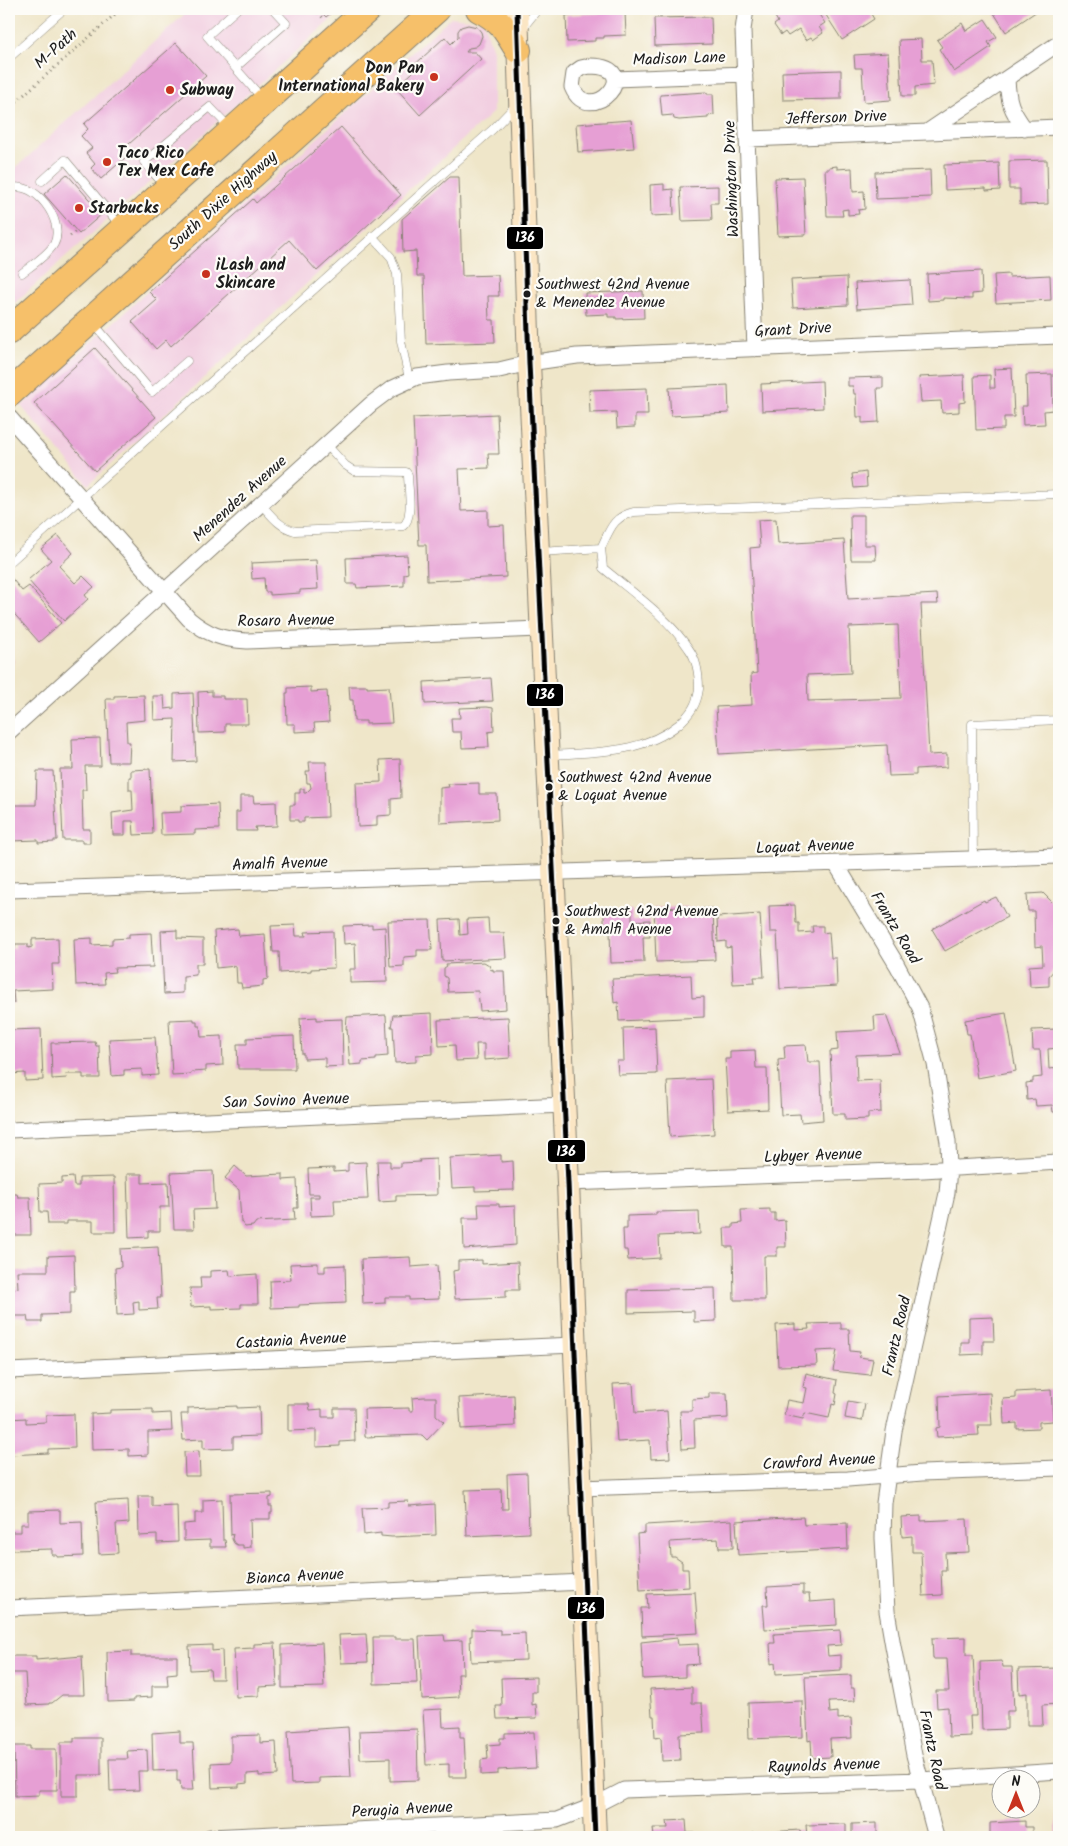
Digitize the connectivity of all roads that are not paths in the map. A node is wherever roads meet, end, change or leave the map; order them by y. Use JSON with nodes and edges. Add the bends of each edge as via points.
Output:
{"nodes":[{"id":1,"x":64,"y":9,"type":"edge"},
{"id":2,"x":237,"y":9,"type":"edge"},
{"id":3,"x":273,"y":9,"type":"edge"},
{"id":4,"x":368,"y":9,"type":"edge"},
{"id":5,"x":437,"y":9,"type":"edge"},
{"id":6,"x":479,"y":9,"type":"edge"},
{"id":7,"x":517,"y":9,"type":"edge"},
{"id":8,"x":538,"y":9,"type":"edge"},
{"id":9,"x":746,"y":9,"type":"edge"},
{"id":10,"x":518,"y":42,"type":"junction"},
{"id":11,"x":1059,"y":43,"type":"edge"},
{"id":12,"x":9,"y":58,"type":"edge"},
{"id":13,"x":236,"y":67,"type":"junction"},
{"id":14,"x":745,"y":74,"type":"junction"},
{"id":15,"x":1007,"y":78,"type":"junction"},
{"id":16,"x":615,"y":79,"type":"dead end"},
{"id":17,"x":265,"y":102,"type":"junction"},
{"id":18,"x":520,"y":102,"type":"junction"},
{"id":19,"x":1059,"y":127,"type":"edge"},
{"id":20,"x":1025,"y":129,"type":"junction"},
{"id":21,"x":232,"y":130,"type":"junction"},
{"id":22,"x":927,"y":132,"type":"junction"},
{"id":23,"x":748,"y":139,"type":"junction"},
{"id":24,"x":42,"y":181,"type":"dead end"},
{"id":25,"x":167,"y":188,"type":"junction"},
{"id":26,"x":9,"y":189,"type":"edge"},
{"id":27,"x":123,"y":228,"type":"junction"},
{"id":28,"x":372,"y":236,"type":"junction"},
{"id":29,"x":22,"y":273,"type":"dead end"},
{"id":30,"x":91,"y":321,"type":"junction"},
{"id":31,"x":9,"y":331,"type":"edge"},
{"id":32,"x":1059,"y":336,"type":"edge"},
{"id":33,"x":756,"y":349,"type":"junction"},
{"id":34,"x":187,"y":361,"type":"dead end"},
{"id":35,"x":529,"y":363,"type":"junction"},
{"id":36,"x":409,"y":379,"type":"junction"},
{"id":37,"x":9,"y":394,"type":"edge"},
{"id":38,"x":9,"y":417,"type":"edge"},
{"id":39,"x":326,"y":444,"type":"junction"},
{"id":40,"x":1059,"y":494,"type":"edge"},
{"id":41,"x":82,"y":499,"type":"junction"},
{"id":42,"x":261,"y":504,"type":"junction"},
{"id":43,"x":601,"y":548,"type":"junction"},
{"id":44,"x":537,"y":553,"type":"junction"},
{"id":45,"x":9,"y":563,"type":"edge"},
{"id":46,"x":165,"y":591,"type":"junction"},
{"id":47,"x":540,"y":629,"type":"junction"},
{"id":48,"x":1059,"y":720,"type":"edge"},
{"id":49,"x":9,"y":732,"type":"edge"},
{"id":50,"x":546,"y":756,"type":"junction"},
{"id":51,"x":1059,"y":856,"type":"edge"},
{"id":52,"x":973,"y":858,"type":"junction"},
{"id":53,"x":836,"y":864,"type":"junction"},
{"id":54,"x":552,"y":873,"type":"junction"},
{"id":55,"x":9,"y":890,"type":"edge"},
{"id":56,"x":564,"y":1105,"type":"junction"},
{"id":57,"x":9,"y":1130,"type":"edge"},
{"id":58,"x":1059,"y":1162,"type":"edge"},
{"id":59,"x":949,"y":1168,"type":"junction"},
{"id":60,"x":568,"y":1183,"type":"junction"},
{"id":61,"x":574,"y":1345,"type":"junction"},
{"id":62,"x":9,"y":1371,"type":"edge"},
{"id":63,"x":1059,"y":1468,"type":"edge"},
{"id":64,"x":887,"y":1476,"type":"junction"},
{"id":65,"x":580,"y":1488,"type":"junction"},
{"id":66,"x":584,"y":1582,"type":"junction"},
{"id":67,"x":9,"y":1608,"type":"edge"},
{"id":68,"x":1059,"y":1771,"type":"edge"},
{"id":69,"x":920,"y":1780,"type":"junction"},
{"id":70,"x":593,"y":1806,"type":"junction"},
{"id":71,"x":210,"y":1837,"type":"edge"},
{"id":72,"x":595,"y":1837,"type":"edge"},
{"id":73,"x":936,"y":1837,"type":"edge"}],
"edges":[{"from":1,"to":12,"type":"lane"},
{"from":2,"to":13,"type":"lane","via":[[207,36]]},
{"from":3,"to":13,"type":"lane","via":[[286,23]]},
{"from":4,"to":17,"type":"highway"},
{"from":5,"to":30,"type":"highway","name":"South Dixie Highway"},
{"from":6,"to":10,"type":"highway","via":[[490,14]]},
{"from":7,"to":10,"type":"main road"},
{"from":8,"to":10,"type":"lane"},
{"from":9,"to":14,"type":"street","name":"Washington Drive","via":[[743,30]]},
{"from":10,"to":18,"type":"main road"},
{"from":11,"to":15,"type":"street"},
{"from":13,"to":17,"type":"lane"},
{"from":14,"to":16,"type":"street","name":"Madison Lane"},
{"from":14,"to":23,"type":"street","name":"Washington Drive"},
{"from":15,"to":20,"type":"street","via":[[1010,107]]},
{"from":15,"to":22,"type":"street"},
{"from":17,"to":21,"type":"highway"},
{"from":18,"to":28,"type":"lane"},
{"from":18,"to":35,"type":"main road"},
{"from":19,"to":20,"type":"street","name":"Jefferson Drive"},
{"from":20,"to":22,"type":"street","name":"Jefferson Drive"},
{"from":21,"to":25,"type":"highway"},
{"from":21,"to":25,"type":"lane","via":[[210,107],[144,162]]},
{"from":22,"to":23,"type":"street","name":"Jefferson Drive"},
{"from":23,"to":33,"type":"street","name":"Washington Drive"},
{"from":24,"to":27,"type":"lane","via":[[65,160]]},
{"from":25,"to":27,"type":"highway"},
{"from":26,"to":29,"type":"lane","via":[[23,186],[33,191],[56,222],[55,244]]},
{"from":27,"to":31,"type":"highway"},
{"from":28,"to":36,"type":"lane","via":[[391,257],[397,274],[401,341]]},
{"from":28,"to":41,"type":"lane"},
{"from":30,"to":34,"type":"lane","via":[[152,392]]},
{"from":30,"to":37,"type":"highway","name":"South Dixie Highway"},
{"from":32,"to":33,"type":"street","name":"Grant Drive"},
{"from":33,"to":35,"type":"street","name":"Grant Drive","via":[[577,356]]},
{"from":35,"to":36,"type":"street","name":"Menendez Avenue","via":[[499,370]]},
{"from":35,"to":44,"type":"main road"},
{"from":36,"to":39,"type":"street","name":"Menendez Avenue","via":[[390,389]]},
{"from":38,"to":41,"type":"street","name":"Rosaro Avenue"},
{"from":39,"to":42,"type":"street","name":"Menendez Avenue"},
{"from":39,"to":42,"type":"lane","via":[[354,471],[406,472],[409,515],[403,526],[295,531],[279,524]]},
{"from":40,"to":43,"type":"lane","via":[[634,512],[618,518]]},
{"from":41,"to":45,"type":"lane"},
{"from":41,"to":46,"type":"street","name":"Rosaro Avenue"},
{"from":42,"to":46,"type":"street","name":"Menendez Avenue"},
{"from":43,"to":44,"type":"lane"},
{"from":43,"to":50,"type":"lane","via":[[603,568],[660,615],[690,650],[698,671],[699,689],[695,706],[688,716],[656,740],[614,750]]},
{"from":44,"to":47,"type":"main road"},
{"from":46,"to":47,"type":"street","name":"Rosaro Avenue","via":[[201,629],[233,641]]},
{"from":46,"to":49,"type":"street","name":"Menendez Avenue"},
{"from":47,"to":50,"type":"main road"},
{"from":48,"to":52,"type":"lane","via":[[972,724]]},
{"from":50,"to":54,"type":"main road"},
{"from":51,"to":52,"type":"street","name":"Loquat Avenue"},
{"from":52,"to":53,"type":"street","name":"Loquat Avenue"},
{"from":53,"to":54,"type":"street","name":"Loquat Avenue"},
{"from":53,"to":59,"type":"street","name":"Frantz Road","via":[[920,1008],[935,1064]]},
{"from":54,"to":55,"type":"street","name":"Amalfi Avenue"},
{"from":54,"to":56,"type":"main road"},
{"from":56,"to":57,"type":"street","name":"San Sovino Avenue"},
{"from":56,"to":60,"type":"main road"},
{"from":58,"to":59,"type":"street","name":"Lybyer Avenue"},
{"from":59,"to":60,"type":"street","name":"Lybyer Avenue"},
{"from":59,"to":64,"type":"street","name":"Frantz Road","via":[[945,1204],[898,1406]]},
{"from":60,"to":61,"type":"main road"},
{"from":61,"to":62,"type":"street","name":"Castania Avenue"},
{"from":61,"to":65,"type":"main road"},
{"from":63,"to":64,"type":"street","name":"Crawford Avenue"},
{"from":64,"to":65,"type":"street","name":"Crawford Avenue"},
{"from":64,"to":69,"type":"street","name":"Frantz Road","via":[[883,1538],[887,1611]]},
{"from":65,"to":66,"type":"main road"},
{"from":66,"to":67,"type":"street","name":"Bianca Avenue"},
{"from":66,"to":70,"type":"main road"},
{"from":68,"to":69,"type":"street","name":"Raynolds Avenue"},
{"from":69,"to":70,"type":"street","name":"Raynolds Avenue","via":[[624,1790]]},
{"from":69,"to":73,"type":"street","name":"Frantz Road"},
{"from":70,"to":71,"type":"street","name":"Perugia Avenue","via":[[557,1820]]},
{"from":70,"to":72,"type":"main road"}]}
